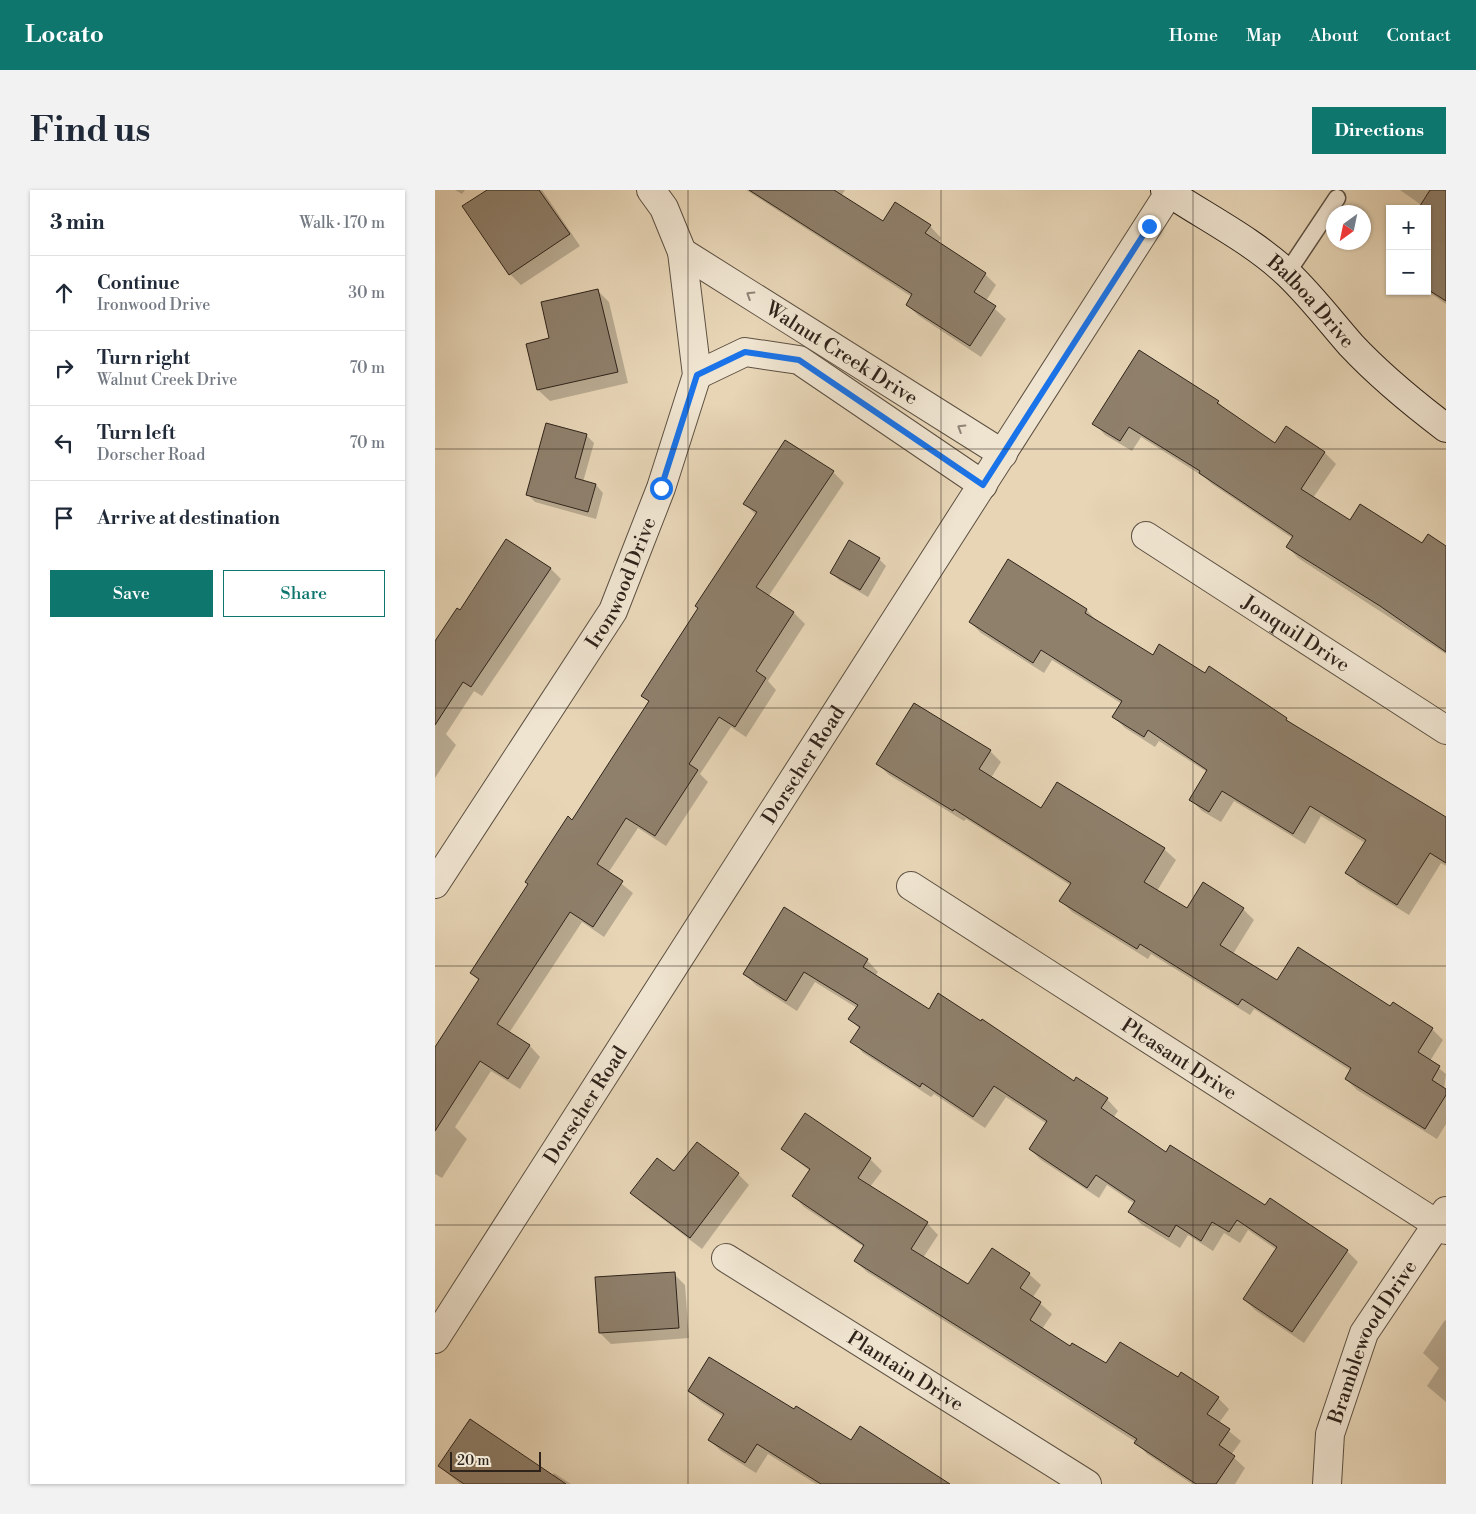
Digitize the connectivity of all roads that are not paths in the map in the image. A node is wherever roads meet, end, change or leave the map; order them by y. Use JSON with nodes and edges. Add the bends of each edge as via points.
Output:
{"nodes":[{"id":1,"x":651,"y":190,"type":"edge"},
{"id":2,"x":1169,"y":191,"type":"edge"},
{"id":3,"x":1337,"y":198,"type":"dead end"},
{"id":4,"x":682,"y":252,"type":"junction"},
{"id":5,"x":1287,"y":273,"type":"junction"},
{"id":6,"x":697,"y":375,"type":"junction"},
{"id":7,"x":1446,"y":428,"type":"edge"},
{"id":8,"x":1003,"y":454,"type":"junction"},
{"id":9,"x":983,"y":485,"type":"junction"},
{"id":10,"x":1146,"y":536,"type":"dead end"},
{"id":11,"x":1446,"y":730,"type":"edge"},
{"id":12,"x":435,"y":884,"type":"edge"},
{"id":13,"x":911,"y":886,"type":"dead end"},
{"id":14,"x":1443,"y":1222,"type":"edge"},
{"id":15,"x":726,"y":1258,"type":"dead end"},
{"id":16,"x":435,"y":1339,"type":"edge"},
{"id":17,"x":1087,"y":1484,"type":"edge"},
{"id":18,"x":1327,"y":1484,"type":"edge"}],
"edges":[{"from":1,"to":4,"type":"street","name":"Ironwood Drive","via":[[664,208]]},
{"from":2,"to":5,"type":"street","name":"Balboa Drive"},
{"from":2,"to":8,"type":"street","name":"Dorscher Road"},
{"from":3,"to":5,"type":"lane"},
{"from":4,"to":6,"type":"street","name":"Ironwood Drive"},
{"from":8,"to":4,"type":"street","name":"Walnut Creek Drive","one_way":true},
{"from":5,"to":7,"type":"street","name":"Balboa Drive","via":[[1352,346],[1408,399]]},
{"from":6,"to":9,"type":"street","name":"Walnut Creek Drive","via":[[745,352],[799,360]]},
{"from":6,"to":12,"type":"street","name":"Ironwood Drive","via":[[661,488],[613,611]]},
{"from":8,"to":9,"type":"street","name":"Dorscher Road"},
{"from":9,"to":16,"type":"street","name":"Dorscher Road"},
{"from":10,"to":11,"type":"street","name":"Jonquil Drive"},
{"from":13,"to":14,"type":"street","name":"Pleasant Drive"},
{"from":14,"to":18,"type":"street","name":"Bramblewood Drive","via":[[1364,1333],[1330,1434]]},
{"from":15,"to":17,"type":"street","name":"Plantain Drive"}]}
